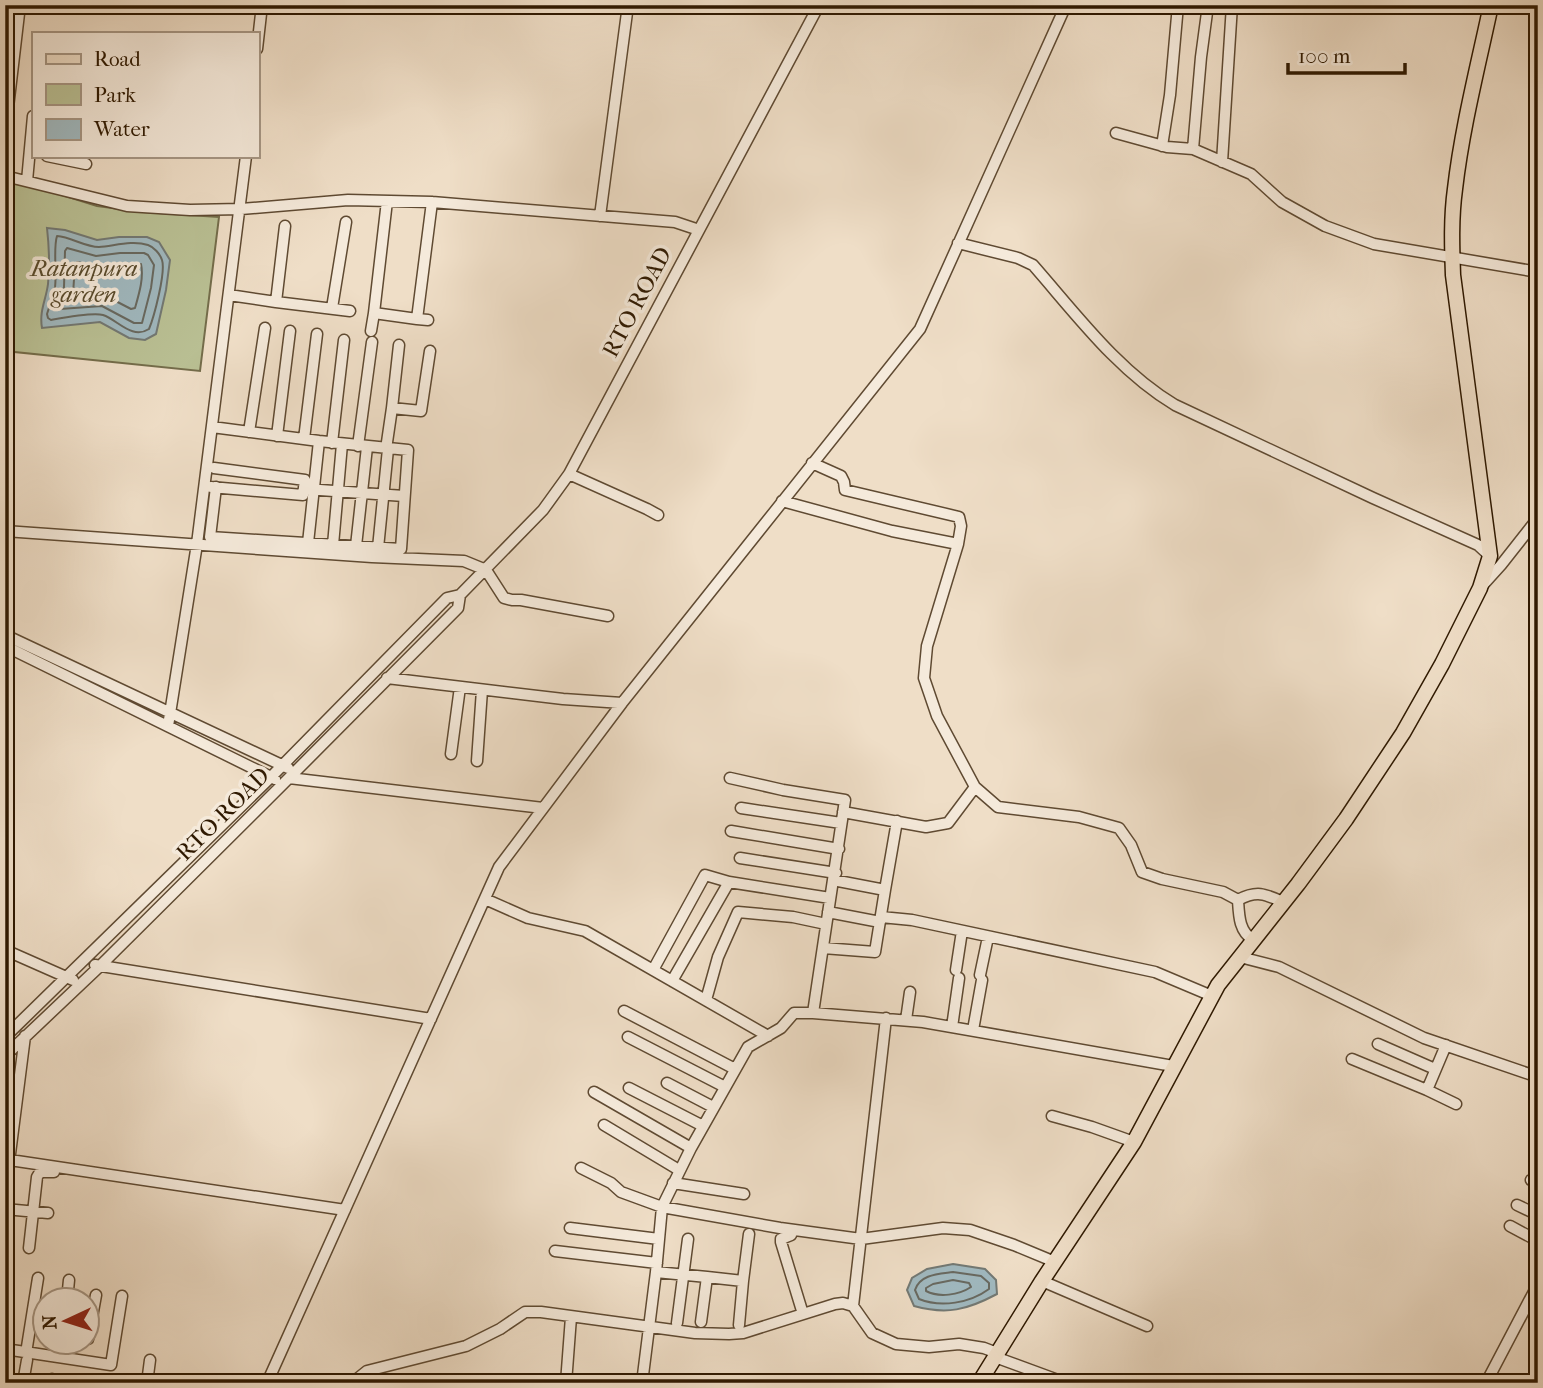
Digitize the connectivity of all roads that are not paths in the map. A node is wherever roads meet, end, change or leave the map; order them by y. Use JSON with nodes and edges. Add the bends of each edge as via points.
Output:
{"nodes":[{"id":1,"x":8,"y":5,"type":"edge"},
{"id":2,"x":20,"y":5,"type":"edge"},
{"id":3,"x":262,"y":5,"type":"edge"},
{"id":4,"x":628,"y":5,"type":"edge"},
{"id":5,"x":819,"y":5,"type":"edge"},
{"id":6,"x":1066,"y":5,"type":"edge"},
{"id":7,"x":1178,"y":5,"type":"edge"},
{"id":8,"x":1208,"y":5,"type":"edge"},
{"id":9,"x":1232,"y":5,"type":"edge"},
{"id":10,"x":1491,"y":5,"type":"edge"},
{"id":11,"x":5,"y":28,"type":"edge"},
{"id":12,"x":259,"y":32,"type":"edge"},
{"id":13,"x":5,"y":133,"type":"edge"},
{"id":14,"x":1116,"y":133,"type":"dead end"},
{"id":15,"x":32,"y":134,"type":"edge"},
{"id":16,"x":1162,"y":146,"type":"junction"},
{"id":17,"x":1193,"y":149,"type":"junction"},
{"id":18,"x":32,"y":152,"type":"edge"},
{"id":19,"x":57,"y":158,"type":"edge"},
{"id":20,"x":246,"y":158,"type":"edge"},
{"id":21,"x":1222,"y":162,"type":"junction"},
{"id":22,"x":86,"y":164,"type":"dead end"},
{"id":23,"x":5,"y":176,"type":"edge"},
{"id":24,"x":27,"y":181,"type":"junction"},
{"id":25,"x":387,"y":201,"type":"junction"},
{"id":26,"x":432,"y":202,"type":"junction"},
{"id":27,"x":240,"y":209,"type":"junction"},
{"id":28,"x":600,"y":216,"type":"junction"},
{"id":29,"x":346,"y":222,"type":"dead end"},
{"id":30,"x":285,"y":226,"type":"dead end"},
{"id":31,"x":699,"y":230,"type":"junction"},
{"id":32,"x":958,"y":243,"type":"junction"},
{"id":33,"x":1453,"y":258,"type":"junction"},
{"id":34,"x":1538,"y":272,"type":"edge"},
{"id":35,"x":229,"y":295,"type":"junction"},
{"id":36,"x":276,"y":302,"type":"junction"},
{"id":37,"x":332,"y":308,"type":"junction"},
{"id":38,"x":350,"y":311,"type":"dead end"},
{"id":39,"x":374,"y":313,"type":"junction"},
{"id":40,"x":265,"y":328,"type":"dead end"},
{"id":41,"x":289,"y":331,"type":"dead end"},
{"id":42,"x":317,"y":334,"type":"dead end"},
{"id":43,"x":344,"y":340,"type":"dead end"},
{"id":44,"x":399,"y":345,"type":"dead end"},
{"id":45,"x":430,"y":351,"type":"dead end"},
{"id":46,"x":392,"y":408,"type":"junction"},
{"id":47,"x":212,"y":427,"type":"junction"},
{"id":48,"x":249,"y":432,"type":"junction"},
{"id":49,"x":276,"y":436,"type":"junction"},
{"id":50,"x":303,"y":439,"type":"junction"},
{"id":51,"x":319,"y":441,"type":"junction"},
{"id":52,"x":337,"y":443,"type":"junction"},
{"id":53,"x":363,"y":446,"type":"junction"},
{"id":54,"x":387,"y":449,"type":"junction"},
{"id":55,"x":812,"y":463,"type":"junction"},
{"id":56,"x":214,"y":468,"type":"dead end"},
{"id":57,"x":569,"y":474,"type":"junction"},
{"id":58,"x":210,"y":486,"type":"junction"},
{"id":59,"x":309,"y":490,"type":"junction"},
{"id":60,"x":338,"y":492,"type":"junction"},
{"id":61,"x":362,"y":493,"type":"junction"},
{"id":62,"x":384,"y":495,"type":"junction"},
{"id":63,"x":404,"y":496,"type":"junction"},
{"id":64,"x":782,"y":501,"type":"junction"},
{"id":65,"x":658,"y":515,"type":"dead end"},
{"id":66,"x":1538,"y":518,"type":"edge"},
{"id":67,"x":5,"y":531,"type":"edge"},
{"id":68,"x":308,"y":543,"type":"junction"},
{"id":69,"x":197,"y":544,"type":"junction"},
{"id":70,"x":958,"y":544,"type":"junction"},
{"id":71,"x":333,"y":545,"type":"junction"},
{"id":72,"x":356,"y":546,"type":"junction"},
{"id":73,"x":379,"y":548,"type":"junction"},
{"id":74,"x":1490,"y":556,"type":"junction"},
{"id":75,"x":486,"y":570,"type":"junction"},
{"id":76,"x":1480,"y":588,"type":"junction"},
{"id":77,"x":460,"y":595,"type":"junction"},
{"id":78,"x":608,"y":616,"type":"dead end"},
{"id":79,"x":5,"y":635,"type":"edge"},
{"id":80,"x":5,"y":646,"type":"edge"},
{"id":81,"x":387,"y":678,"type":"junction"},
{"id":82,"x":460,"y":687,"type":"junction"},
{"id":83,"x":482,"y":690,"type":"junction"},
{"id":84,"x":622,"y":703,"type":"junction"},
{"id":85,"x":336,"y":711,"type":"junction"},
{"id":86,"x":169,"y":720,"type":"junction"},
{"id":87,"x":344,"y":721,"type":"junction"},
{"id":88,"x":451,"y":754,"type":"dead end"},
{"id":89,"x":477,"y":761,"type":"dead end"},
{"id":90,"x":282,"y":766,"type":"junction"},
{"id":91,"x":271,"y":777,"type":"junction"},
{"id":92,"x":289,"y":777,"type":"junction"},
{"id":93,"x":730,"y":778,"type":"dead end"},
{"id":94,"x":975,"y":787,"type":"junction"},
{"id":95,"x":543,"y":808,"type":"junction"},
{"id":96,"x":741,"y":808,"type":"dead end"},
{"id":97,"x":842,"y":818,"type":"junction"},
{"id":98,"x":897,"y":821,"type":"junction"},
{"id":99,"x":731,"y":831,"type":"dead end"},
{"id":100,"x":839,"y":849,"type":"junction"},
{"id":101,"x":740,"y":858,"type":"dead end"},
{"id":102,"x":834,"y":877,"type":"junction"},
{"id":103,"x":729,"y":882,"type":"junction"},
{"id":104,"x":885,"y":890,"type":"junction"},
{"id":105,"x":830,"y":898,"type":"junction"},
{"id":106,"x":485,"y":900,"type":"junction"},
{"id":107,"x":1238,"y":900,"type":"junction"},
{"id":108,"x":1283,"y":902,"type":"junction"},
{"id":109,"x":827,"y":918,"type":"junction"},
{"id":110,"x":880,"y":920,"type":"junction"},
{"id":111,"x":962,"y":931,"type":"junction"},
{"id":112,"x":988,"y":937,"type":"junction"},
{"id":113,"x":1253,"y":940,"type":"junction"},
{"id":114,"x":823,"y":948,"type":"junction"},
{"id":115,"x":5,"y":950,"type":"edge"},
{"id":116,"x":1240,"y":957,"type":"junction"},
{"id":117,"x":83,"y":962,"type":"junction"},
{"id":118,"x":100,"y":966,"type":"junction"},
{"id":119,"x":653,"y":970,"type":"junction"},
{"id":120,"x":68,"y":977,"type":"junction"},
{"id":121,"x":672,"y":981,"type":"junction"},
{"id":122,"x":81,"y":984,"type":"junction"},
{"id":123,"x":910,"y":992,"type":"dead end"},
{"id":124,"x":1212,"y":996,"type":"junction"},
{"id":125,"x":706,"y":1000,"type":"junction"},
{"id":126,"x":624,"y":1011,"type":"dead end"},
{"id":127,"x":813,"y":1013,"type":"junction"},
{"id":128,"x":28,"y":1014,"type":"junction"},
{"id":129,"x":886,"y":1018,"type":"junction"},
{"id":130,"x":431,"y":1019,"type":"junction"},
{"id":131,"x":906,"y":1020,"type":"junction"},
{"id":132,"x":951,"y":1027,"type":"junction"},
{"id":133,"x":973,"y":1030,"type":"junction"},
{"id":134,"x":25,"y":1036,"type":"junction"},
{"id":135,"x":768,"y":1036,"type":"junction"},
{"id":136,"x":5,"y":1037,"type":"edge"},
{"id":137,"x":628,"y":1037,"type":"dead end"},
{"id":138,"x":1378,"y":1044,"type":"dead end"},
{"id":139,"x":1446,"y":1045,"type":"junction"},
{"id":140,"x":5,"y":1056,"type":"edge"},
{"id":141,"x":1352,"y":1059,"type":"dead end"},
{"id":142,"x":1173,"y":1066,"type":"junction"},
{"id":143,"x":735,"y":1069,"type":"junction"},
{"id":144,"x":1436,"y":1069,"type":"junction"},
{"id":145,"x":1538,"y":1077,"type":"edge"},
{"id":146,"x":667,"y":1083,"type":"dead end"},
{"id":147,"x":725,"y":1087,"type":"junction"},
{"id":148,"x":629,"y":1088,"type":"dead end"},
{"id":149,"x":1427,"y":1090,"type":"junction"},
{"id":150,"x":594,"y":1092,"type":"dead end"},
{"id":151,"x":1456,"y":1104,"type":"dead end"},
{"id":152,"x":713,"y":1107,"type":"junction"},
{"id":153,"x":1052,"y":1116,"type":"dead end"},
{"id":154,"x":604,"y":1125,"type":"dead end"},
{"id":155,"x":703,"y":1126,"type":"junction"},
{"id":156,"x":1133,"y":1142,"type":"junction"},
{"id":157,"x":691,"y":1148,"type":"junction"},
{"id":158,"x":10,"y":1160,"type":"junction"},
{"id":159,"x":581,"y":1168,"type":"dead end"},
{"id":160,"x":679,"y":1170,"type":"junction"},
{"id":161,"x":73,"y":1175,"type":"dead end"},
{"id":162,"x":673,"y":1183,"type":"junction"},
{"id":163,"x":5,"y":1193,"type":"edge"},
{"id":164,"x":744,"y":1194,"type":"dead end"},
{"id":165,"x":1517,"y":1205,"type":"dead end"},
{"id":166,"x":662,"y":1207,"type":"junction"},
{"id":167,"x":5,"y":1209,"type":"edge"},
{"id":168,"x":345,"y":1210,"type":"junction"},
{"id":169,"x":34,"y":1212,"type":"junction"},
{"id":170,"x":48,"y":1213,"type":"dead end"},
{"id":171,"x":1538,"y":1215,"type":"edge"},
{"id":172,"x":1510,"y":1226,"type":"dead end"},
{"id":173,"x":570,"y":1228,"type":"dead end"},
{"id":174,"x":749,"y":1234,"type":"dead end"},
{"id":175,"x":792,"y":1235,"type":"dead end"},
{"id":176,"x":659,"y":1239,"type":"junction"},
{"id":177,"x":688,"y":1239,"type":"dead end"},
{"id":178,"x":861,"y":1239,"type":"junction"},
{"id":179,"x":1538,"y":1241,"type":"edge"},
{"id":180,"x":29,"y":1248,"type":"dead end"},
{"id":181,"x":555,"y":1251,"type":"dead end"},
{"id":182,"x":1055,"y":1262,"type":"junction"},
{"id":183,"x":657,"y":1268,"type":"junction"},
{"id":184,"x":684,"y":1275,"type":"junction"},
{"id":185,"x":706,"y":1277,"type":"junction"},
{"id":186,"x":38,"y":1278,"type":"dead end"},
{"id":187,"x":69,"y":1280,"type":"dead end"},
{"id":188,"x":743,"y":1281,"type":"junction"},
{"id":189,"x":1042,"y":1281,"type":"junction"},
{"id":190,"x":1538,"y":1284,"type":"edge"},
{"id":191,"x":68,"y":1286,"type":"edge"},
{"id":192,"x":122,"y":1296,"type":"dead end"},
{"id":193,"x":853,"y":1306,"type":"junction"},
{"id":194,"x":803,"y":1314,"type":"junction"},
{"id":195,"x":571,"y":1317,"type":"junction"},
{"id":196,"x":701,"y":1322,"type":"dead end"},
{"id":197,"x":677,"y":1323,"type":"dead end"},
{"id":198,"x":739,"y":1325,"type":"dead end"},
{"id":199,"x":1147,"y":1326,"type":"dead end"},
{"id":200,"x":650,"y":1327,"type":"junction"},
{"id":201,"x":5,"y":1349,"type":"edge"},
{"id":202,"x":996,"y":1355,"type":"junction"},
{"id":203,"x":27,"y":1356,"type":"junction"},
{"id":204,"x":84,"y":1356,"type":"edge"},
{"id":205,"x":59,"y":1357,"type":"joint"},
{"id":206,"x":150,"y":1360,"type":"dead end"},
{"id":207,"x":83,"y":1361,"type":"junction"},
{"id":208,"x":23,"y":1383,"type":"edge"},
{"id":209,"x":147,"y":1383,"type":"edge"},
{"id":210,"x":267,"y":1383,"type":"edge"},
{"id":211,"x":352,"y":1383,"type":"edge"},
{"id":212,"x":566,"y":1383,"type":"edge"},
{"id":213,"x":642,"y":1383,"type":"edge"},
{"id":214,"x":979,"y":1383,"type":"edge"},
{"id":215,"x":1066,"y":1383,"type":"edge"},
{"id":216,"x":1486,"y":1383,"type":"edge"}],
"edges":[{"from":1,"to":11,"type":"street"},
{"from":2,"to":13,"type":"street"},
{"from":3,"to":12,"type":"street"},
{"from":4,"to":28,"type":"street"},
{"from":5,"to":31,"type":"street","name":"RTO ROAD"},
{"from":6,"to":32,"type":"street"},
{"from":7,"to":16,"type":"street"},
{"from":8,"to":17,"type":"street"},
{"from":9,"to":21,"type":"street"},
{"from":10,"to":33,"type":"main road","via":[[1455,190]]},
{"from":14,"to":16,"type":"street"},
{"from":15,"to":18,"type":"street"},
{"from":16,"to":17,"type":"street"},
{"from":17,"to":21,"type":"street"},
{"from":18,"to":24,"type":"street"},
{"from":19,"to":22,"type":"street"},
{"from":20,"to":27,"type":"street"},
{"from":21,"to":33,"type":"street","via":[[1251,174],[1282,202],[1325,226],[1374,244]]},
{"from":23,"to":24,"type":"street"},
{"from":24,"to":27,"type":"street","via":[[127,206]]},
{"from":25,"to":26,"type":"street"},
{"from":25,"to":27,"type":"street"},
{"from":25,"to":39,"type":"street"},
{"from":26,"to":28,"type":"street"},
{"from":26,"to":39,"type":"street","via":[[423,319]]},
{"from":27,"to":35,"type":"street"},
{"from":28,"to":31,"type":"street","via":[[675,222]]},
{"from":29,"to":37,"type":"street"},
{"from":30,"to":36,"type":"street"},
{"from":31,"to":57,"type":"street","name":"RTO ROAD"},
{"from":32,"to":55,"type":"street","via":[[920,329]]},
{"from":32,"to":74,"type":"street","via":[[1033,265],[1111,352],[1155,393],[1175,405],[1478,545]]},
{"from":33,"to":34,"type":"street"},
{"from":33,"to":74,"type":"main road"},
{"from":35,"to":36,"type":"street"},
{"from":35,"to":47,"type":"street"},
{"from":36,"to":37,"type":"street"},
{"from":37,"to":38,"type":"street"},
{"from":39,"to":53,"type":"street"},
{"from":40,"to":48,"type":"street"},
{"from":41,"to":49,"type":"street"},
{"from":42,"to":50,"type":"street"},
{"from":43,"to":52,"type":"street"},
{"from":44,"to":46,"type":"street"},
{"from":45,"to":46,"type":"street","via":[[421,411]]},
{"from":46,"to":54,"type":"street"},
{"from":47,"to":48,"type":"street"},
{"from":47,"to":58,"type":"street"},
{"from":48,"to":49,"type":"street"},
{"from":49,"to":50,"type":"street"},
{"from":50,"to":51,"type":"street"},
{"from":51,"to":52,"type":"street"},
{"from":51,"to":59,"type":"street"},
{"from":52,"to":53,"type":"street"},
{"from":52,"to":60,"type":"street"},
{"from":53,"to":54,"type":"street"},
{"from":53,"to":61,"type":"street"},
{"from":54,"to":62,"type":"street"},
{"from":54,"to":63,"type":"street","via":[[408,450]]},
{"from":55,"to":64,"type":"street"},
{"from":55,"to":70,"type":"street","via":[[841,475],[845,490],[959,517]]},
{"from":56,"to":59,"type":"street","via":[[305,480]]},
{"from":57,"to":65,"type":"street"},
{"from":57,"to":75,"type":"street","name":"RTO ROAD","via":[[543,510]]},
{"from":58,"to":59,"type":"street","via":[[303,495]]},
{"from":58,"to":68,"type":"street","via":[[210,537]]},
{"from":58,"to":69,"type":"street"},
{"from":59,"to":60,"type":"street"},
{"from":59,"to":68,"type":"street"},
{"from":60,"to":61,"type":"street"},
{"from":60,"to":71,"type":"street"},
{"from":61,"to":62,"type":"street"},
{"from":61,"to":72,"type":"street"},
{"from":62,"to":63,"type":"street"},
{"from":62,"to":73,"type":"street"},
{"from":63,"to":73,"type":"street","via":[[401,549]]},
{"from":64,"to":70,"type":"street"},
{"from":64,"to":84,"type":"street"},
{"from":66,"to":76,"type":"street"},
{"from":67,"to":69,"type":"street"},
{"from":68,"to":71,"type":"street"},
{"from":69,"to":75,"type":"street","via":[[464,561]]},
{"from":69,"to":86,"type":"street"},
{"from":70,"to":94,"type":"street","via":[[927,646],[924,678],[937,716]]},
{"from":71,"to":72,"type":"street"},
{"from":72,"to":73,"type":"street"},
{"from":74,"to":76,"type":"main road"},
{"from":75,"to":77,"type":"street","name":"RTO ROAD"},
{"from":75,"to":78,"type":"street","via":[[504,598]]},
{"from":76,"to":108,"type":"main road","via":[[1403,733]]},
{"from":77,"to":81,"type":"street","name":"RTO ROAD","via":[[458,608]]},
{"from":77,"to":85,"type":"street","name":"RTO ROAD","via":[[447,598]]},
{"from":79,"to":86,"type":"street"},
{"from":80,"to":86,"type":"street"},
{"from":81,"to":82,"type":"street"},
{"from":81,"to":87,"type":"street","name":"RTO ROAD"},
{"from":82,"to":83,"type":"street"},
{"from":82,"to":88,"type":"street"},
{"from":83,"to":84,"type":"street"},
{"from":83,"to":89,"type":"street"},
{"from":84,"to":95,"type":"street"},
{"from":85,"to":87,"type":"street"},
{"from":85,"to":90,"type":"street","name":"RTO ROAD"},
{"from":86,"to":90,"type":"street"},
{"from":86,"to":91,"type":"street"},
{"from":87,"to":92,"type":"street","name":"RTO ROAD"},
{"from":90,"to":91,"type":"street","name":"RTO ROAD"},
{"from":90,"to":92,"type":"street"},
{"from":91,"to":92,"type":"street"},
{"from":91,"to":117,"type":"street","name":"RTO ROAD"},
{"from":92,"to":95,"type":"street"},
{"from":92,"to":118,"type":"street","name":"RTO ROAD"},
{"from":93,"to":97,"type":"street","via":[[845,800]]},
{"from":94,"to":98,"type":"street","via":[[948,823],[926,827]]},
{"from":94,"to":107,"type":"street","via":[[999,807],[1079,817],[1119,828],[1132,845],[1142,872]]},
{"from":95,"to":106,"type":"street","via":[[499,867]]},
{"from":96,"to":97,"type":"street"},
{"from":97,"to":98,"type":"street"},
{"from":97,"to":100,"type":"street"},
{"from":98,"to":104,"type":"street"},
{"from":99,"to":100,"type":"street"},
{"from":100,"to":102,"type":"street"},
{"from":101,"to":102,"type":"street"},
{"from":102,"to":104,"type":"street"},
{"from":102,"to":105,"type":"street"},
{"from":103,"to":105,"type":"street"},
{"from":103,"to":119,"type":"street","via":[[705,875]]},
{"from":103,"to":121,"type":"street"},
{"from":104,"to":110,"type":"street"},
{"from":105,"to":109,"type":"street"},
{"from":106,"to":119,"type":"street","via":[[528,918],[586,931]]},
{"from":106,"to":130,"type":"street"},
{"from":107,"to":108,"type":"street","via":[[1250,894]]},
{"from":107,"to":113,"type":"street","via":[[1239,922]]},
{"from":108,"to":113,"type":"main road"},
{"from":109,"to":110,"type":"street"},
{"from":109,"to":114,"type":"street"},
{"from":109,"to":125,"type":"street","via":[[738,912]]},
{"from":110,"to":111,"type":"street","via":[[912,920]]},
{"from":110,"to":114,"type":"street","via":[[875,952]]},
{"from":111,"to":112,"type":"street"},
{"from":111,"to":132,"type":"street"},
{"from":112,"to":124,"type":"street","via":[[1154,972]]},
{"from":112,"to":133,"type":"street"},
{"from":113,"to":116,"type":"main road"},
{"from":114,"to":127,"type":"street"},
{"from":115,"to":120,"type":"street"},
{"from":116,"to":124,"type":"main road"},
{"from":116,"to":139,"type":"street","via":[[1279,967]]},
{"from":117,"to":118,"type":"street"},
{"from":117,"to":120,"type":"street","name":"RTO ROAD"},
{"from":118,"to":122,"type":"street","name":"RTO ROAD"},
{"from":118,"to":130,"type":"street"},
{"from":119,"to":121,"type":"street"},
{"from":120,"to":122,"type":"street"},
{"from":120,"to":128,"type":"street","name":"RTO ROAD"},
{"from":121,"to":125,"type":"street"},
{"from":122,"to":134,"type":"street","name":"RTO ROAD"},
{"from":123,"to":131,"type":"street"},
{"from":124,"to":142,"type":"main road"},
{"from":125,"to":135,"type":"street"},
{"from":126,"to":143,"type":"street"},
{"from":127,"to":129,"type":"street"},
{"from":127,"to":135,"type":"street","via":[[794,1013]]},
{"from":128,"to":134,"type":"street"},
{"from":128,"to":136,"type":"street","name":"RTO ROAD"},
{"from":129,"to":131,"type":"street"},
{"from":129,"to":178,"type":"street"},
{"from":130,"to":168,"type":"street"},
{"from":131,"to":132,"type":"street"},
{"from":132,"to":133,"type":"street"},
{"from":133,"to":142,"type":"street"},
{"from":134,"to":140,"type":"street","name":"RTO ROAD"},
{"from":134,"to":158,"type":"street"},
{"from":135,"to":143,"type":"street","via":[[748,1047]]},
{"from":137,"to":147,"type":"street"},
{"from":138,"to":144,"type":"street"},
{"from":139,"to":144,"type":"street"},
{"from":139,"to":145,"type":"street"},
{"from":141,"to":149,"type":"street"},
{"from":142,"to":156,"type":"main road"},
{"from":143,"to":147,"type":"street"},
{"from":144,"to":149,"type":"street"},
{"from":146,"to":152,"type":"street"},
{"from":147,"to":152,"type":"street"},
{"from":148,"to":155,"type":"street"},
{"from":149,"to":151,"type":"street"},
{"from":150,"to":157,"type":"street"},
{"from":152,"to":155,"type":"street"},
{"from":153,"to":156,"type":"street"},
{"from":154,"to":160,"type":"street"},
{"from":155,"to":157,"type":"street"},
{"from":156,"to":182,"type":"main road"},
{"from":157,"to":160,"type":"street"},
{"from":158,"to":163,"type":"street"},
{"from":158,"to":168,"type":"street"},
{"from":159,"to":166,"type":"street","via":[[621,1192]]},
{"from":160,"to":162,"type":"street"},
{"from":161,"to":169,"type":"street","via":[[40,1172]]},
{"from":162,"to":164,"type":"street"},
{"from":162,"to":166,"type":"street"},
{"from":165,"to":171,"type":"street"},
{"from":166,"to":176,"type":"street"},
{"from":166,"to":178,"type":"street"},
{"from":167,"to":169,"type":"street"},
{"from":168,"to":210,"type":"street"},
{"from":169,"to":170,"type":"street"},
{"from":169,"to":180,"type":"street"},
{"from":172,"to":179,"type":"street"},
{"from":173,"to":176,"type":"street"},
{"from":174,"to":188,"type":"street"},
{"from":175,"to":194,"type":"street","via":[[780,1242]]},
{"from":176,"to":183,"type":"street"},
{"from":177,"to":184,"type":"street"},
{"from":178,"to":182,"type":"street","via":[[943,1228],[970,1230]]},
{"from":178,"to":193,"type":"street"},
{"from":181,"to":183,"type":"street"},
{"from":182,"to":189,"type":"main road"},
{"from":183,"to":184,"type":"street"},
{"from":183,"to":200,"type":"street"},
{"from":184,"to":185,"type":"street"},
{"from":184,"to":197,"type":"street"},
{"from":185,"to":188,"type":"street"},
{"from":185,"to":196,"type":"street"},
{"from":186,"to":203,"type":"street"},
{"from":187,"to":191,"type":"street"},
{"from":188,"to":198,"type":"street"},
{"from":189,"to":199,"type":"street"},
{"from":189,"to":202,"type":"main road"},
{"from":190,"to":216,"type":"street"},
{"from":192,"to":207,"type":"street","via":[[111,1365]]},
{"from":193,"to":194,"type":"street","via":[[835,1304]]},
{"from":193,"to":202,"type":"street","via":[[872,1333],[896,1345],[959,1344]]},
{"from":194,"to":200,"type":"street","via":[[743,1333]]},
{"from":195,"to":200,"type":"street"},
{"from":195,"to":211,"type":"street","via":[[525,1312],[466,1346],[367,1371]]},
{"from":195,"to":212,"type":"street"},
{"from":200,"to":213,"type":"street"},
{"from":201,"to":203,"type":"street"},
{"from":202,"to":214,"type":"main road"},
{"from":202,"to":215,"type":"street"},
{"from":203,"to":205,"type":"street"},
{"from":203,"to":208,"type":"street"},
{"from":204,"to":207,"type":"street"},
{"from":205,"to":207,"type":"street"},
{"from":206,"to":209,"type":"street"}]}
